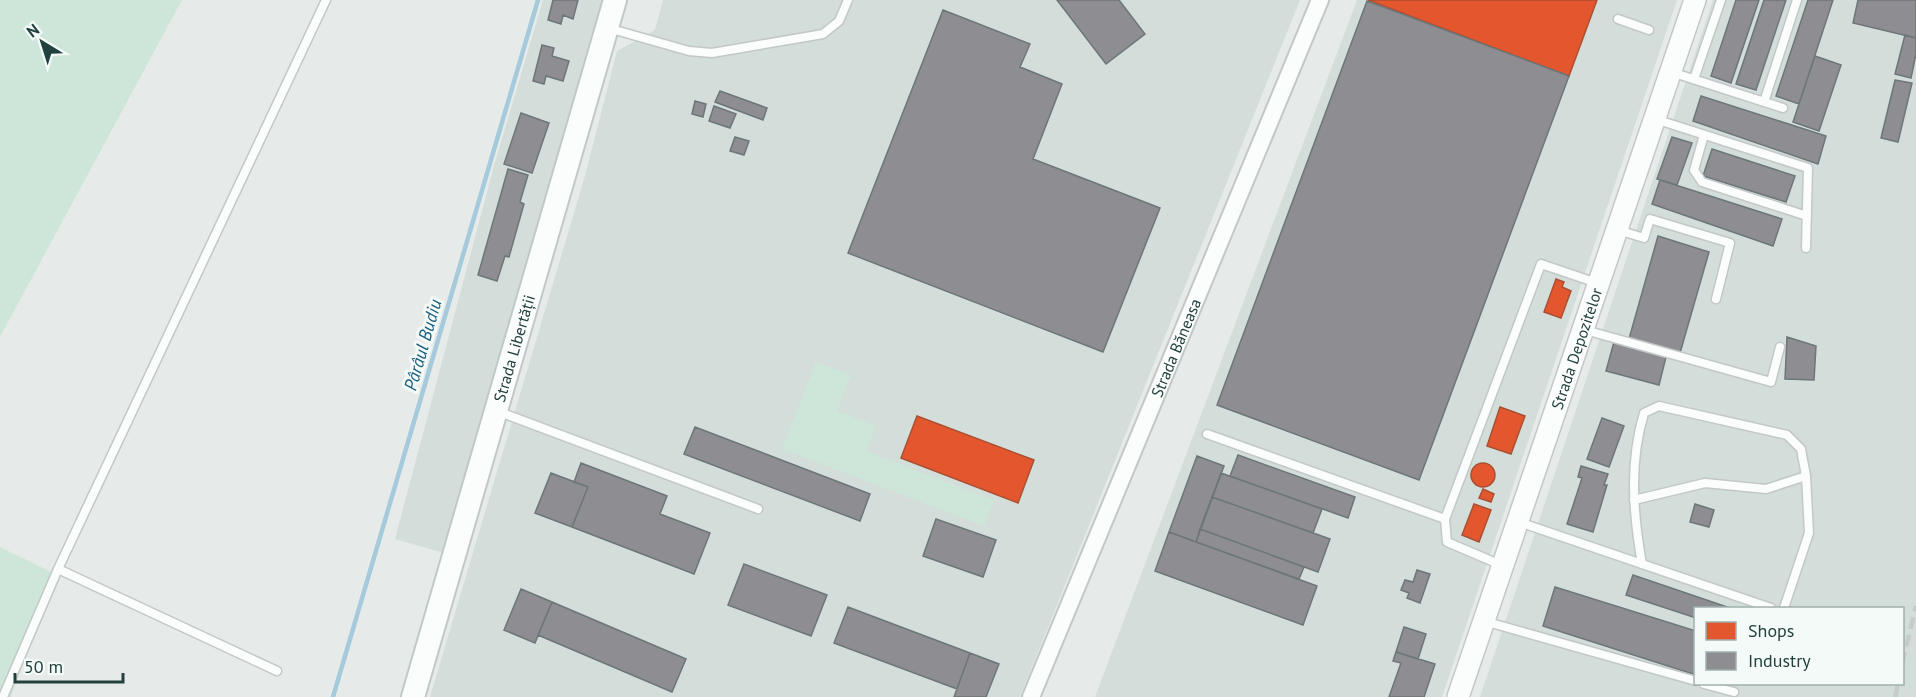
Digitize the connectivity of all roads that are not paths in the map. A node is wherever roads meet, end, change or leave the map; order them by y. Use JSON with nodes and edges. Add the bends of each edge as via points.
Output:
{"nodes":[{"id":1,"x":326,"y":0,"type":"edge"},
{"id":2,"x":615,"y":0,"type":"edge"},
{"id":3,"x":848,"y":0,"type":"edge"},
{"id":4,"x":1320,"y":0,"type":"edge"},
{"id":5,"x":1695,"y":0,"type":"edge"},
{"id":6,"x":1721,"y":0,"type":"edge"},
{"id":7,"x":1797,"y":0,"type":"edge"},
{"id":8,"x":1618,"y":19,"type":"dead end"},
{"id":9,"x":607,"y":28,"type":"junction"},
{"id":10,"x":1649,"y":30,"type":"dead end"},
{"id":11,"x":1671,"y":72,"type":"junction"},
{"id":12,"x":1694,"y":79,"type":"junction"},
{"id":13,"x":1764,"y":102,"type":"junction"},
{"id":14,"x":1783,"y":108,"type":"dead end"},
{"id":15,"x":1655,"y":119,"type":"junction"},
{"id":16,"x":1704,"y":135,"type":"junction"},
{"id":17,"x":1807,"y":216,"type":"junction"},
{"id":18,"x":1618,"y":230,"type":"junction"},
{"id":19,"x":1806,"y":248,"type":"dead end"},
{"id":20,"x":1600,"y":284,"type":"junction"},
{"id":21,"x":1716,"y":299,"type":"dead end"},
{"id":22,"x":1585,"y":330,"type":"junction"},
{"id":23,"x":1780,"y":347,"type":"dead end"},
{"id":24,"x":497,"y":411,"type":"junction"},
{"id":25,"x":1207,"y":434,"type":"dead end"},
{"id":26,"x":1806,"y":476,"type":"junction"},
{"id":27,"x":1634,"y":500,"type":"junction"},
{"id":28,"x":758,"y":509,"type":"dead end"},
{"id":29,"x":1445,"y":519,"type":"junction"},
{"id":30,"x":1518,"y":522,"type":"junction"},
{"id":31,"x":1642,"y":564,"type":"junction"},
{"id":32,"x":1503,"y":565,"type":"junction"},
{"id":33,"x":58,"y":569,"type":"junction"},
{"id":34,"x":1765,"y":607,"type":"edge"},
{"id":35,"x":1785,"y":607,"type":"edge"},
{"id":36,"x":1484,"y":621,"type":"junction"},
{"id":37,"x":277,"y":671,"type":"dead end"},
{"id":38,"x":1694,"y":681,"type":"edge"},
{"id":39,"x":1708,"y":685,"type":"edge"},
{"id":40,"x":1735,"y":691,"type":"edge"},
{"id":41,"x":3,"y":697,"type":"edge"},
{"id":42,"x":413,"y":697,"type":"edge"},
{"id":43,"x":1031,"y":697,"type":"edge"},
{"id":44,"x":1458,"y":697,"type":"edge"}],
"edges":[{"from":1,"to":33,"type":"lane"},
{"from":2,"to":9,"type":"main road","name":"Strada Libertății"},
{"from":3,"to":9,"type":"lane","via":[[839,21],[823,34],[712,53],[689,51]]},
{"from":4,"to":43,"type":"street","name":"Strada Băneasa"},
{"from":5,"to":11,"type":"street","name":"Strada Depozitelor"},
{"from":6,"to":12,"type":"lane"},
{"from":7,"to":13,"type":"lane"},
{"from":8,"to":10,"type":"lane"},
{"from":9,"to":24,"type":"main road","name":"Strada Libertății"},
{"from":11,"to":12,"type":"lane"},
{"from":11,"to":15,"type":"street","name":"Strada Depozitelor"},
{"from":12,"to":13,"type":"lane"},
{"from":13,"to":14,"type":"lane"},
{"from":15,"to":16,"type":"lane"},
{"from":15,"to":18,"type":"street","name":"Strada Depozitelor"},
{"from":16,"to":17,"type":"lane","via":[[1808,168]]},
{"from":16,"to":17,"type":"lane","via":[[1694,170],[1702,182]]},
{"from":17,"to":19,"type":"lane"},
{"from":18,"to":20,"type":"street","name":"Strada Depozitelor"},
{"from":18,"to":21,"type":"lane","via":[[1644,238],[1650,219],[1730,243]]},
{"from":20,"to":22,"type":"street","name":"Strada Depozitelor"},
{"from":20,"to":29,"type":"lane","via":[[1541,264]]},
{"from":22,"to":23,"type":"lane","via":[[1771,382]]},
{"from":22,"to":30,"type":"street","name":"Strada Depozitelor"},
{"from":24,"to":28,"type":"lane"},
{"from":24,"to":42,"type":"main road","name":"Strada Libertății"},
{"from":25,"to":29,"type":"lane"},
{"from":26,"to":27,"type":"lane","via":[[1766,489],[1705,483]]},
{"from":26,"to":27,"type":"lane","via":[[1801,449],[1788,435],[1659,406],[1644,413],[1638,434]]},
{"from":26,"to":35,"type":"lane","via":[[1809,533]]},
{"from":27,"to":31,"type":"lane"},
{"from":29,"to":32,"type":"lane","via":[[1447,542]]},
{"from":30,"to":31,"type":"lane"},
{"from":30,"to":32,"type":"street","name":"Strada Depozitelor"},
{"from":31,"to":34,"type":"lane"},
{"from":32,"to":36,"type":"street","name":"Strada Depozitelor"},
{"from":33,"to":37,"type":"lane"},
{"from":33,"to":41,"type":"lane"},
{"from":36,"to":38,"type":"lane"},
{"from":36,"to":44,"type":"street","name":"Strada Depozitelor"},
{"from":39,"to":40,"type":"lane"}]}
